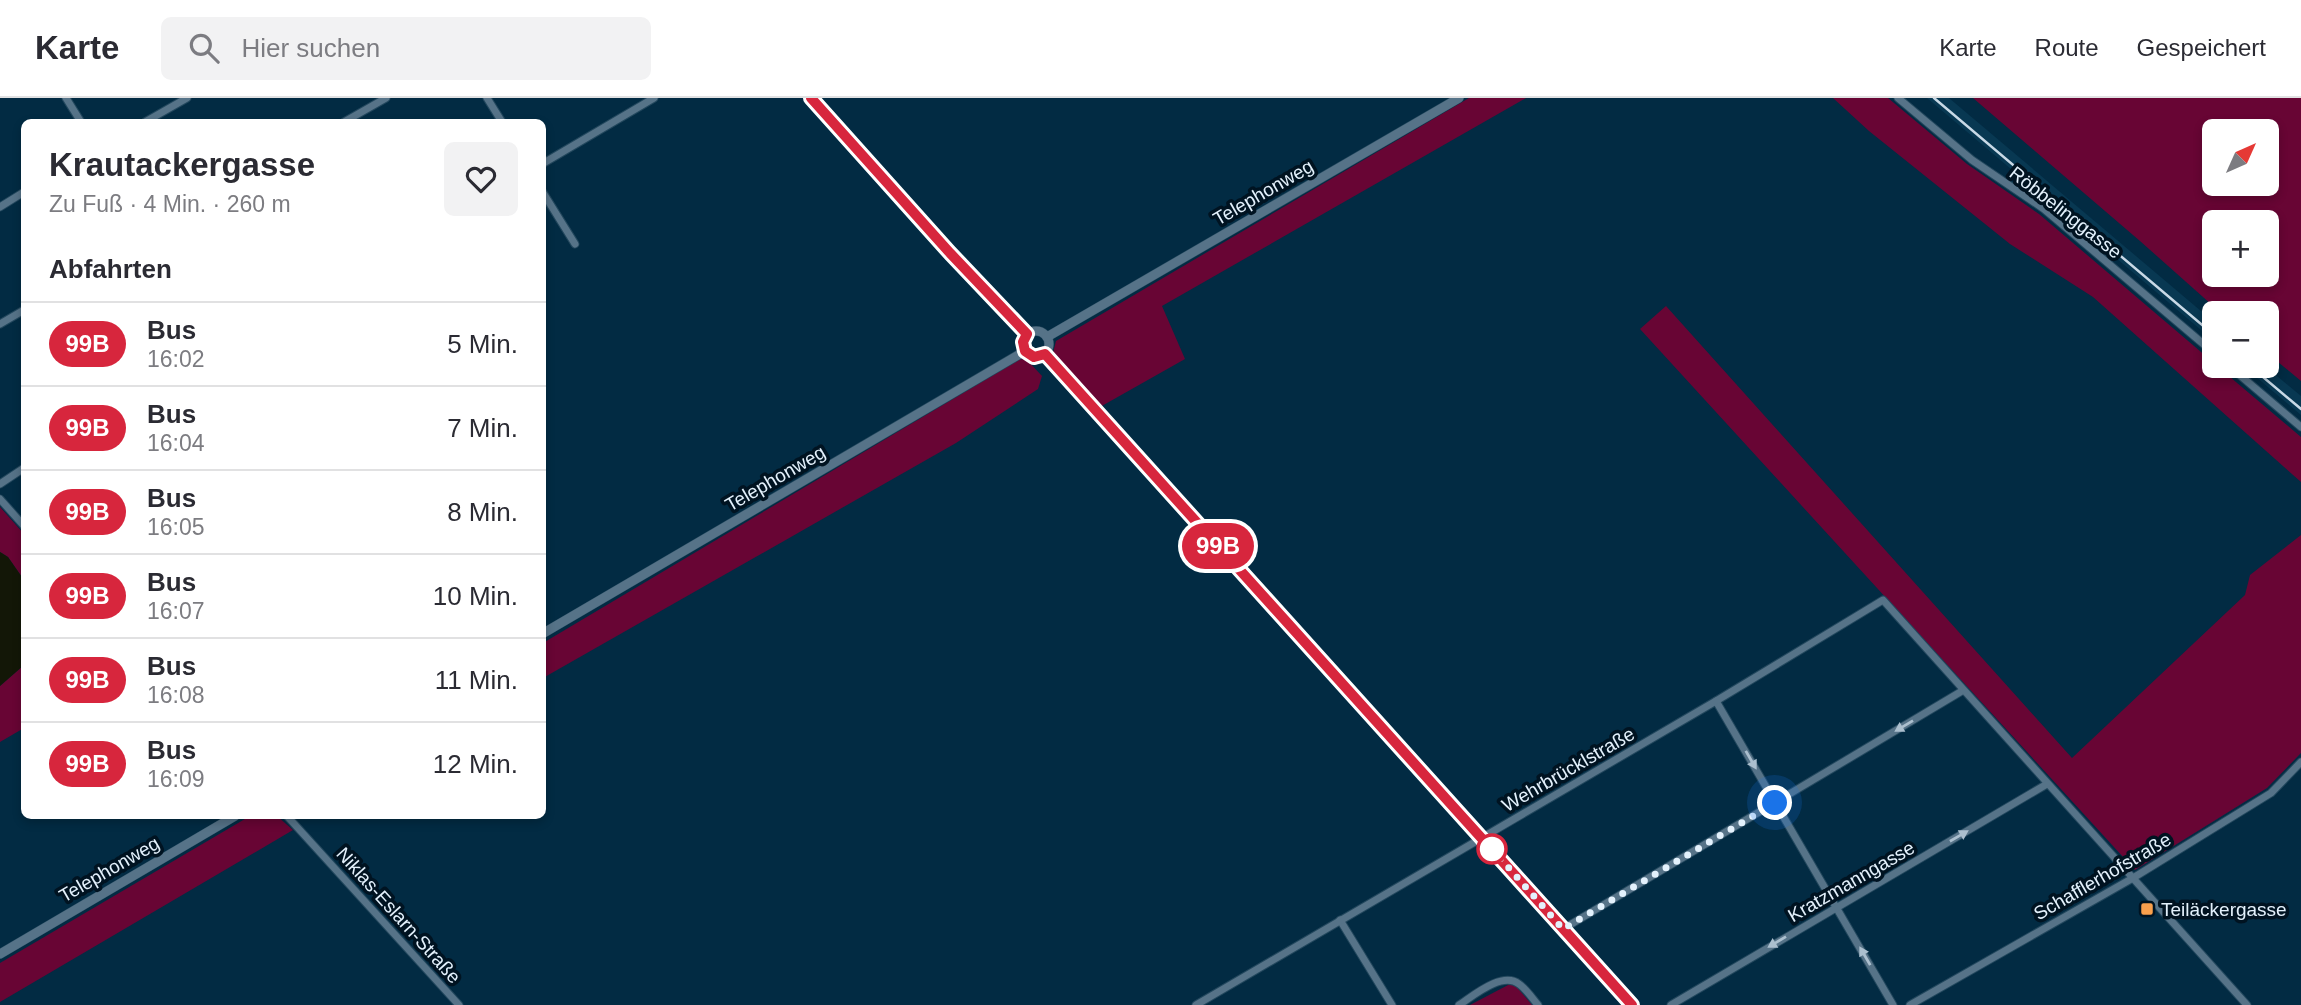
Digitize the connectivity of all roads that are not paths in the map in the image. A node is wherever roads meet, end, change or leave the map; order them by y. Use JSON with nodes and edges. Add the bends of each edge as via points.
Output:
{"nodes":[{"id":1,"x":66,"y":98,"type":"edge"},
{"id":2,"x":187,"y":98,"type":"edge"},
{"id":3,"x":386,"y":98,"type":"edge"},
{"id":4,"x":487,"y":98,"type":"edge"},
{"id":5,"x":654,"y":98,"type":"edge"},
{"id":6,"x":811,"y":98,"type":"edge"},
{"id":7,"x":1459,"y":98,"type":"edge"},
{"id":8,"x":1898,"y":98,"type":"edge"},
{"id":9,"x":79,"y":119,"type":"edge"},
{"id":10,"x":150,"y":119,"type":"edge"},
{"id":11,"x":349,"y":119,"type":"edge"},
{"id":12,"x":500,"y":119,"type":"edge"},
{"id":13,"x":546,"y":162,"type":"edge"},
{"id":14,"x":21,"y":194,"type":"edge"},
{"id":15,"x":546,"y":197,"type":"edge"},
{"id":16,"x":0,"y":206,"type":"edge"},
{"id":17,"x":575,"y":244,"type":"dead end"},
{"id":18,"x":21,"y":312,"type":"edge"},
{"id":19,"x":0,"y":324,"type":"edge"},
{"id":20,"x":1027,"y":334,"type":"junction"},
{"id":21,"x":1047,"y":337,"type":"junction"},
{"id":22,"x":2202,"y":343,"type":"edge"},
{"id":23,"x":1025,"y":351,"type":"junction"},
{"id":24,"x":1045,"y":354,"type":"junction"},
{"id":25,"x":2243,"y":378,"type":"edge"},
{"id":26,"x":2301,"y":427,"type":"edge"},
{"id":27,"x":21,"y":470,"type":"edge"},
{"id":28,"x":0,"y":484,"type":"edge"},
{"id":29,"x":0,"y":499,"type":"edge"},
{"id":30,"x":21,"y":523,"type":"edge"},
{"id":31,"x":546,"y":632,"type":"edge"},
{"id":32,"x":1962,"y":691,"type":"junction"},
{"id":33,"x":1716,"y":701,"type":"junction"},
{"id":34,"x":2301,"y":762,"type":"edge"},
{"id":35,"x":2047,"y":784,"type":"junction"},
{"id":36,"x":1775,"y":803,"type":"junction"},
{"id":37,"x":230,"y":819,"type":"edge"},
{"id":38,"x":290,"y":819,"type":"edge"},
{"id":39,"x":1482,"y":838,"type":"junction"},
{"id":40,"x":2133,"y":878,"type":"junction"},
{"id":41,"x":1836,"y":907,"type":"junction"},
{"id":42,"x":1340,"y":920,"type":"junction"},
{"id":43,"x":1563,"y":929,"type":"junction"},
{"id":44,"x":0,"y":954,"type":"edge"},
{"id":45,"x":459,"y":1005,"type":"edge"},
{"id":46,"x":1196,"y":1005,"type":"edge"},
{"id":47,"x":1392,"y":1005,"type":"edge"},
{"id":48,"x":1459,"y":1005,"type":"edge"},
{"id":49,"x":1538,"y":1005,"type":"edge"},
{"id":50,"x":1632,"y":1005,"type":"edge"},
{"id":51,"x":1671,"y":1005,"type":"edge"},
{"id":52,"x":1893,"y":1005,"type":"edge"},
{"id":53,"x":1910,"y":1005,"type":"edge"},
{"id":54,"x":2247,"y":1005,"type":"edge"}],
"edges":[{"from":1,"to":9,"type":"street"},
{"from":2,"to":10,"type":"street"},
{"from":3,"to":11,"type":"street"},
{"from":4,"to":12,"type":"street"},
{"from":5,"to":13,"type":"street"},
{"from":6,"to":20,"type":"street"},
{"from":7,"to":21,"type":"street","name":"Telephonweg"},
{"from":8,"to":22,"type":"street","name":"Röbbelinggasse","via":[[1972,160],[2044,209]]},
{"from":14,"to":16,"type":"street"},
{"from":15,"to":17,"type":"street"},
{"from":18,"to":19,"type":"street"},
{"from":20,"to":21,"type":"street","via":[[1036,331]]},
{"from":20,"to":23,"type":"street"},
{"from":21,"to":24,"type":"street"},
{"from":23,"to":24,"type":"street","via":[[1034,357]]},
{"from":23,"to":31,"type":"street","name":"Telephonweg"},
{"from":24,"to":39,"type":"street"},
{"from":25,"to":26,"type":"street"},
{"from":27,"to":28,"type":"street"},
{"from":29,"to":30,"type":"street"},
{"from":32,"to":33,"type":"street","name":"Wehrbrücklstraße","via":[[1883,600]]},
{"from":32,"to":35,"type":"street"},
{"from":32,"to":36,"type":"street","one_way":true},
{"from":33,"to":36,"type":"street","one_way":true},
{"from":33,"to":39,"type":"street","name":"Wehrbrücklstraße"},
{"from":34,"to":40,"type":"street","name":"Schafflerhofstraße","via":[[2271,793]]},
{"from":35,"to":40,"type":"street"},
{"from":41,"to":35,"type":"street","name":"Kratzmanngasse","one_way":true},
{"from":36,"to":41,"type":"street"},
{"from":36,"to":43,"type":"street"},
{"from":37,"to":44,"type":"street","name":"Telephonweg"},
{"from":38,"to":45,"type":"street","name":"Niklas-Eslarn-Straße"},
{"from":39,"to":42,"type":"street","name":"Wehrbrücklstraße"},
{"from":39,"to":43,"type":"street"},
{"from":40,"to":53,"type":"street","name":"Schafflerhofstraße"},
{"from":40,"to":54,"type":"street"},
{"from":41,"to":51,"type":"street","name":"Kratzmanngasse","one_way":true},
{"from":52,"to":41,"type":"street","one_way":true},
{"from":42,"to":46,"type":"street","name":"Wehrbrücklstraße"},
{"from":42,"to":47,"type":"street"},
{"from":43,"to":50,"type":"street"},
{"from":48,"to":49,"type":"street","via":[[1495,983],[1513,980]]}]}
